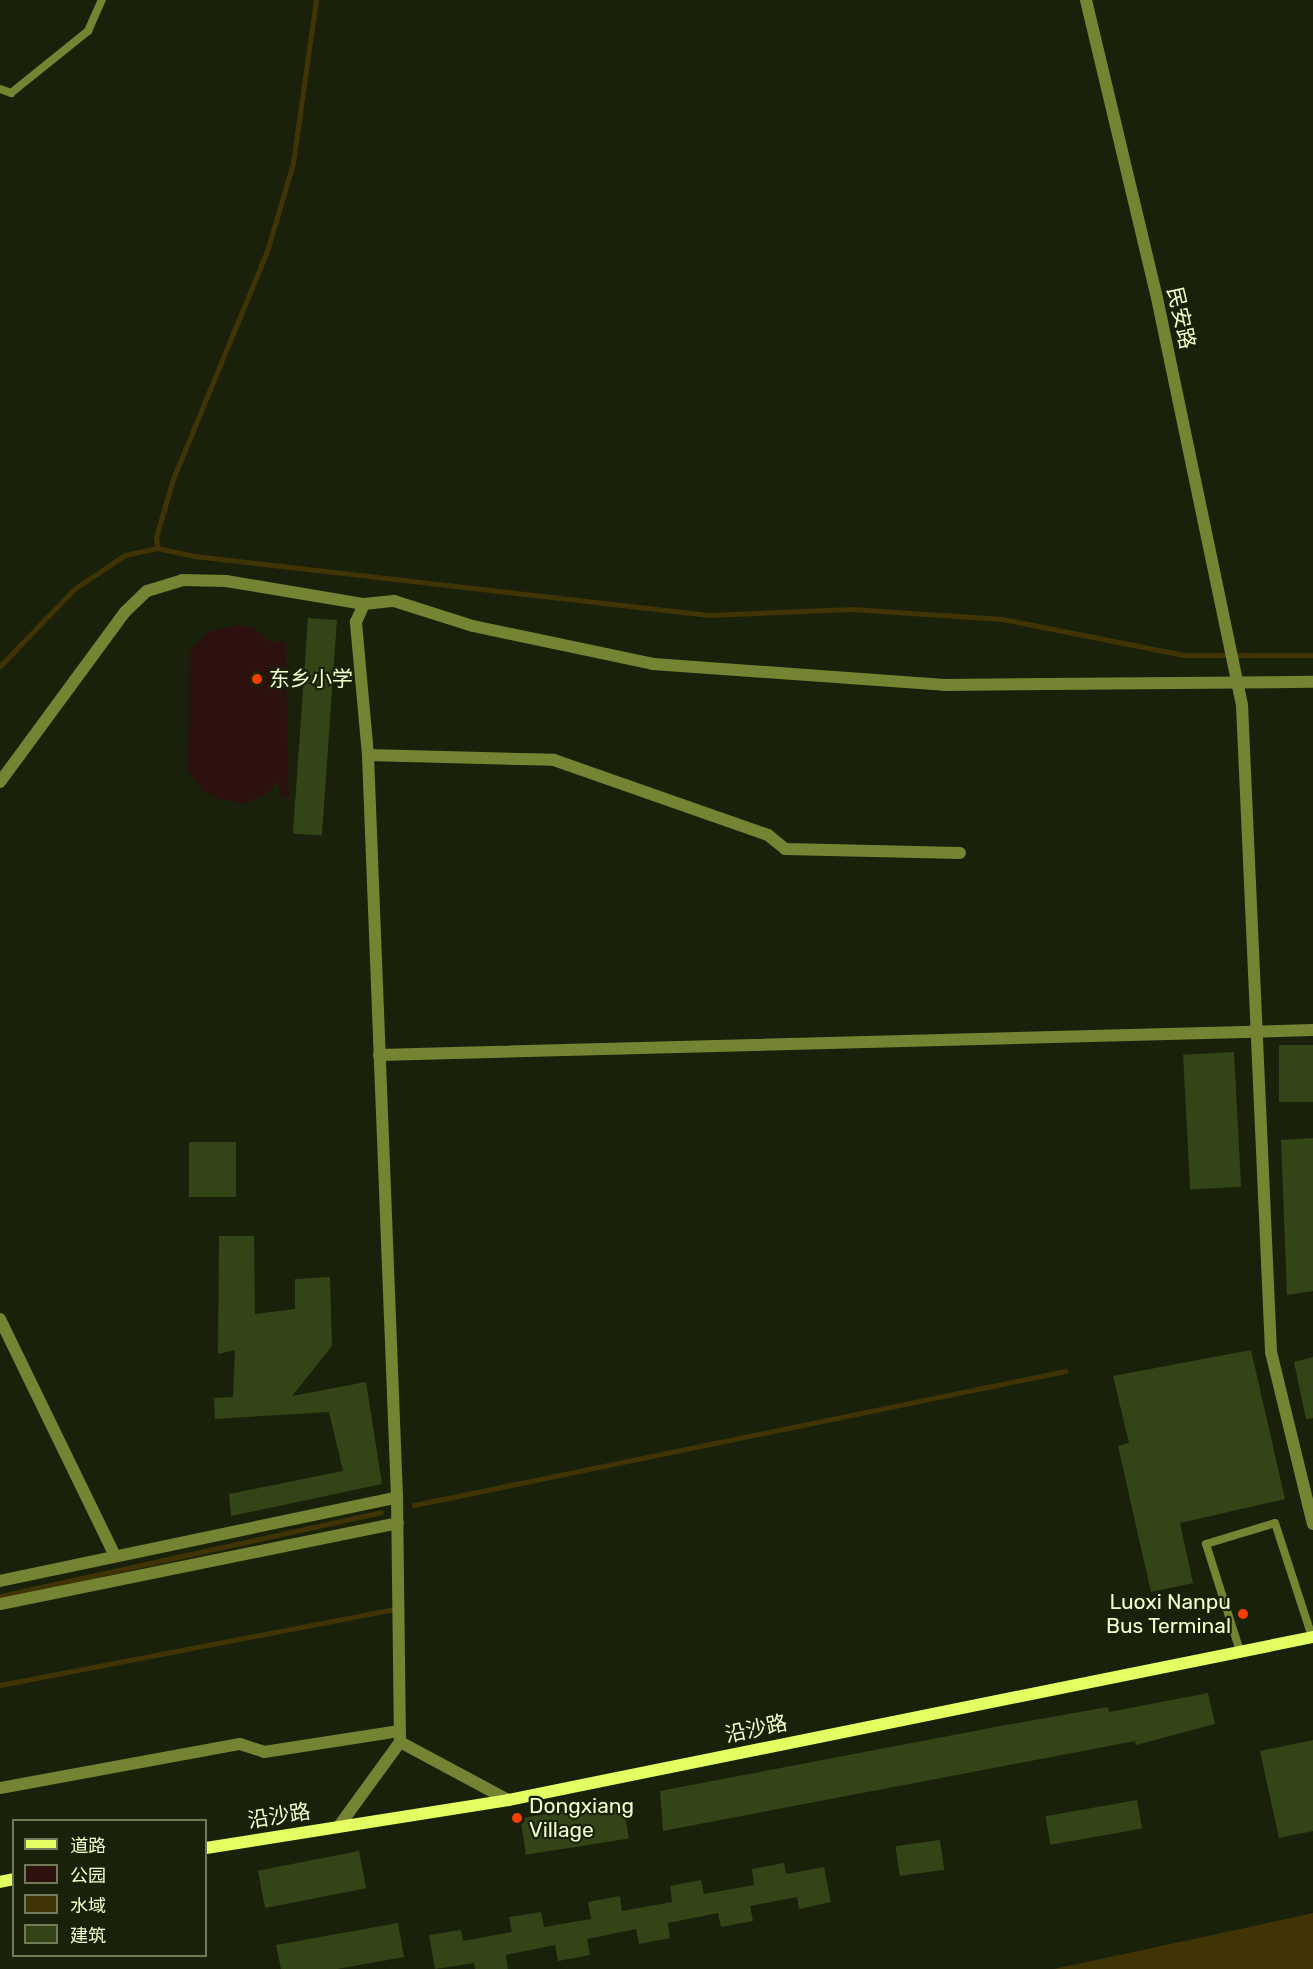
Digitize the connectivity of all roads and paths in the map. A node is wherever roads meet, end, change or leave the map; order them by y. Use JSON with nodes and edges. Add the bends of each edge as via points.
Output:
{"nodes":[{"id":1,"x":102,"y":0,"type":"edge"},
{"id":2,"x":1086,"y":0,"type":"edge"},
{"id":3,"x":0,"y":89,"type":"edge"},
{"id":4,"x":364,"y":604,"type":"junction"},
{"id":5,"x":1313,"y":682,"type":"edge"},
{"id":6,"x":1238,"y":686,"type":"junction"},
{"id":7,"x":368,"y":755,"type":"junction"},
{"id":8,"x":0,"y":782,"type":"edge"},
{"id":9,"x":960,"y":852,"type":"dead end"},
{"id":10,"x":1313,"y":1030,"type":"edge"},
{"id":11,"x":1253,"y":1032,"type":"junction"},
{"id":12,"x":379,"y":1055,"type":"junction"},
{"id":13,"x":0,"y":1319,"type":"edge"},
{"id":14,"x":397,"y":1497,"type":"junction"},
{"id":15,"x":398,"y":1523,"type":"junction"},
{"id":16,"x":1313,"y":1524,"type":"edge"},
{"id":17,"x":115,"y":1556,"type":"junction"},
{"id":18,"x":0,"y":1581,"type":"edge"},
{"id":19,"x":0,"y":1604,"type":"edge"},
{"id":20,"x":1312,"y":1637,"type":"edge"},
{"id":21,"x":1239,"y":1648,"type":"junction"},
{"id":22,"x":400,"y":1737,"type":"junction"},
{"id":23,"x":0,"y":1788,"type":"edge"},
{"id":24,"x":508,"y":1800,"type":"junction"},
{"id":25,"x":339,"y":1826,"type":"junction"},
{"id":26,"x":207,"y":1848,"type":"edge"}],
"edges":[{"from":1,"to":3,"type":"lane","via":[[88,31],[11,93]]},
{"from":2,"to":6,"type":"street","name":"民安路","via":[[1157,297]]},
{"from":4,"to":6,"type":"street","via":[[394,601],[472,626],[653,664],[944,685]]},
{"from":4,"to":7,"type":"street","via":[[356,622]]},
{"from":4,"to":8,"type":"street","via":[[226,581],[182,580],[147,591],[125,612]]},
{"from":5,"to":6,"type":"street"},
{"from":6,"to":11,"type":"street","name":"民安路"},
{"from":7,"to":9,"type":"street","via":[[554,760],[768,834],[785,849]]},
{"from":7,"to":12,"type":"street"},
{"from":10,"to":11,"type":"street"},
{"from":11,"to":12,"type":"street"},
{"from":11,"to":16,"type":"street","name":"民安路","via":[[1271,1352]]},
{"from":12,"to":14,"type":"street"},
{"from":13,"to":17,"type":"street"},
{"from":14,"to":15,"type":"street"},
{"from":14,"to":17,"type":"street"},
{"from":15,"to":19,"type":"street"},
{"from":15,"to":22,"type":"street"},
{"from":17,"to":18,"type":"street"},
{"from":20,"to":21,"type":"street","name":"沿沙路"},
{"from":20,"to":21,"type":"lane","via":[[1275,1523],[1206,1544]]},
{"from":21,"to":24,"type":"street","name":"沿沙路"},
{"from":22,"to":23,"type":"street","via":[[264,1752],[240,1744]]},
{"from":22,"to":24,"type":"street"},
{"from":22,"to":25,"type":"street"},
{"from":24,"to":25,"type":"street","name":"沿沙路"},
{"from":25,"to":26,"type":"street","name":"沿沙路"}]}
